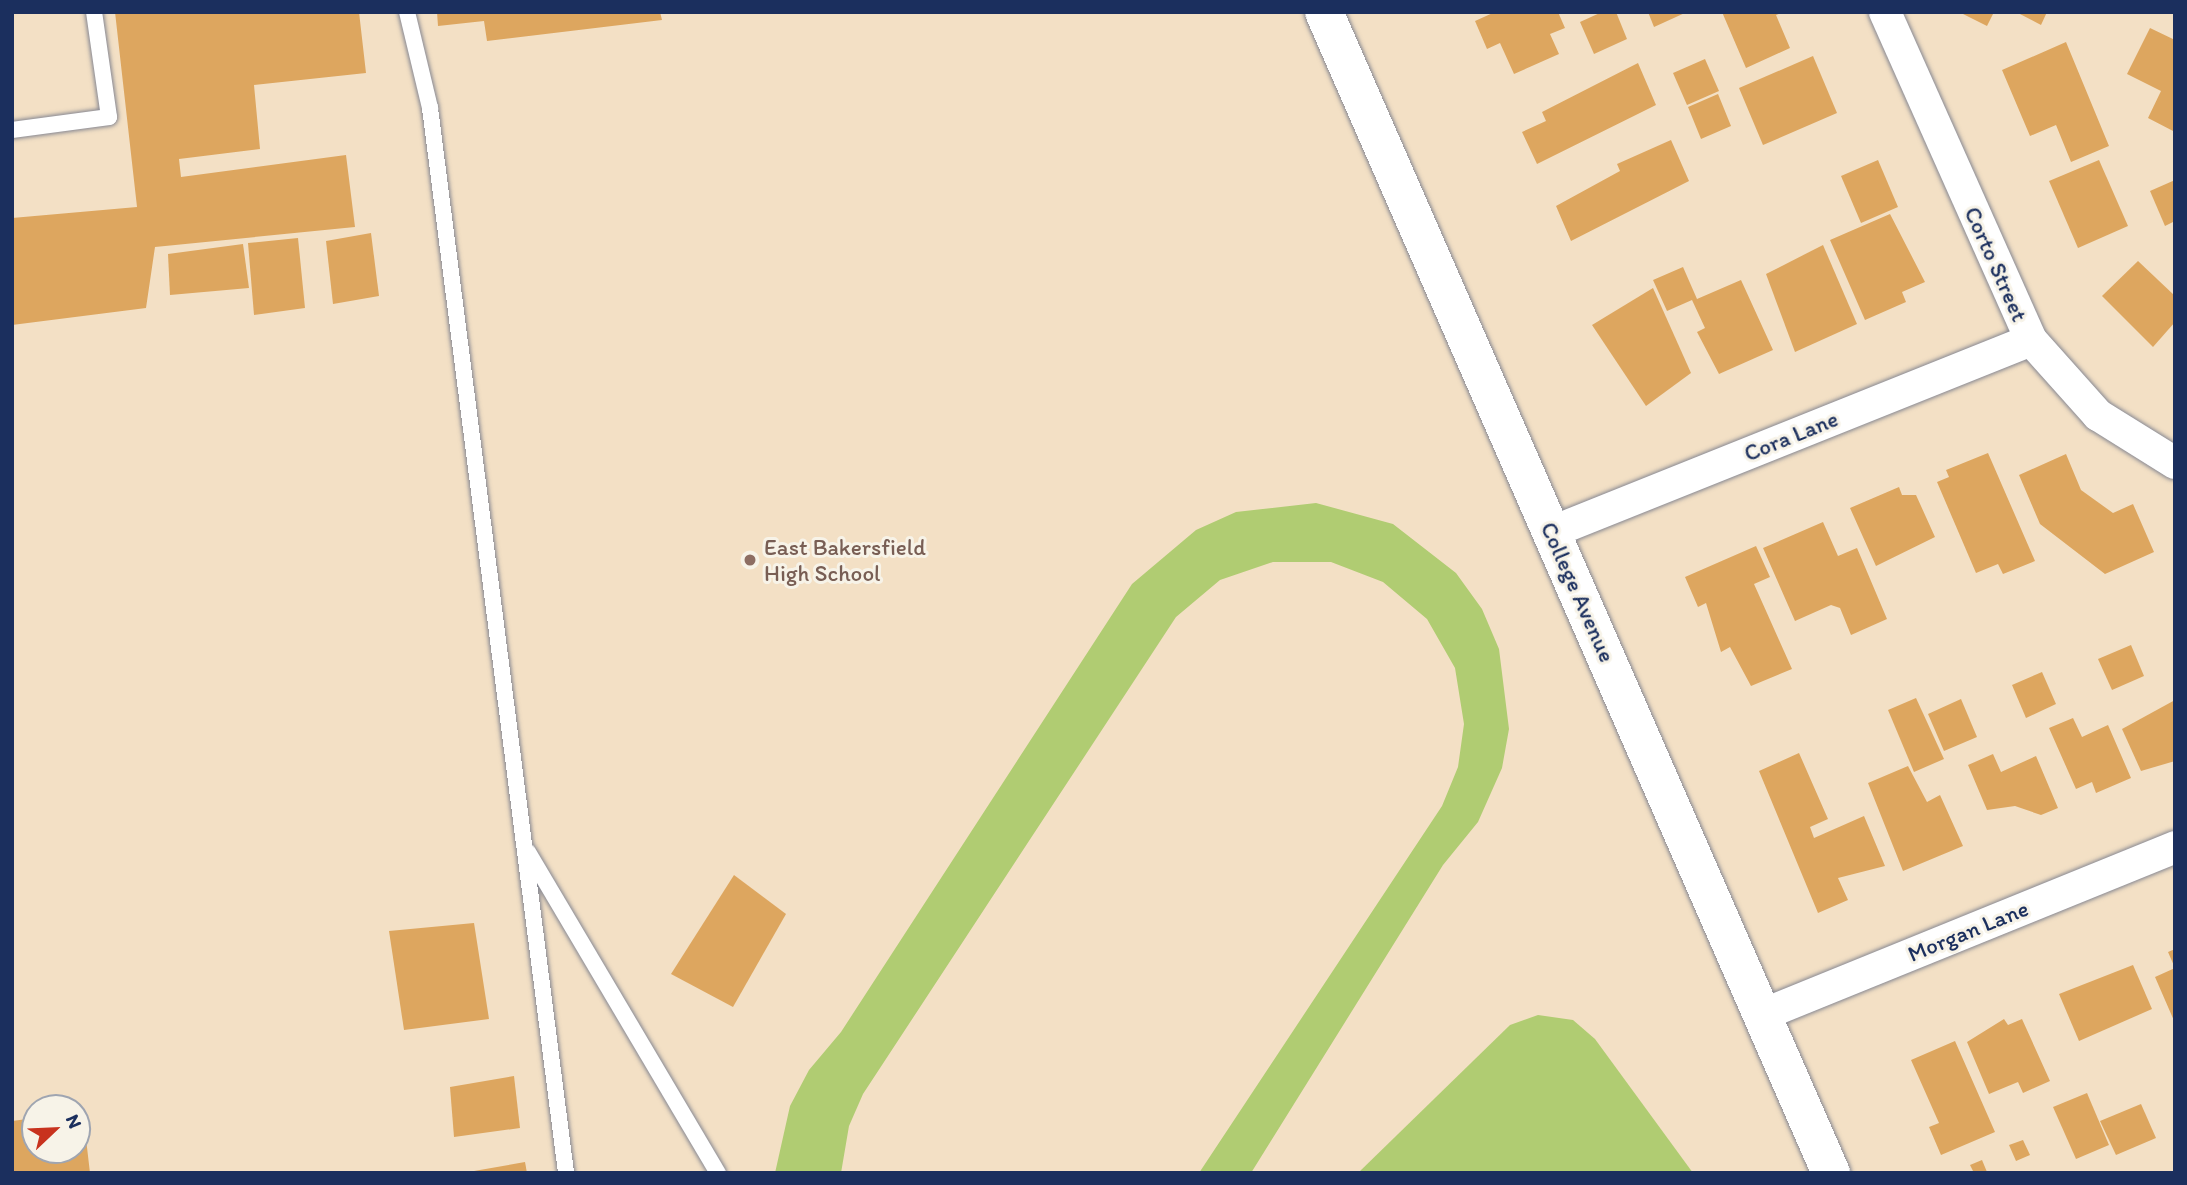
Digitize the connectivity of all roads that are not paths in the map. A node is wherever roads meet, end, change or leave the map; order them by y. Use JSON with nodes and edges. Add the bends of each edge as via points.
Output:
{"nodes":[{"id":1,"x":94,"y":12,"type":"edge"},
{"id":2,"x":407,"y":12,"type":"edge"},
{"id":3,"x":1324,"y":12,"type":"edge"},
{"id":4,"x":1885,"y":12,"type":"edge"},
{"id":5,"x":12,"y":130,"type":"edge"},
{"id":6,"x":2031,"y":340,"type":"junction"},
{"id":7,"x":2175,"y":463,"type":"edge"},
{"id":8,"x":1552,"y":532,"type":"junction"},
{"id":9,"x":525,"y":846,"type":"junction"},
{"id":10,"x":2175,"y":847,"type":"edge"},
{"id":11,"x":1762,"y":1015,"type":"junction"},
{"id":12,"x":566,"y":1173,"type":"edge"},
{"id":13,"x":718,"y":1173,"type":"edge"},
{"id":14,"x":1831,"y":1173,"type":"edge"}],
"edges":[{"from":1,"to":5,"type":"lane","via":[[109,117]]},
{"from":2,"to":9,"type":"lane","via":[[430,108]]},
{"from":3,"to":8,"type":"street","name":"College Avenue"},
{"from":4,"to":6,"type":"street","name":"Corto Street"},
{"from":6,"to":7,"type":"street","name":"Corto Street","via":[[2098,415]]},
{"from":6,"to":8,"type":"street","name":"Cora Lane"},
{"from":8,"to":11,"type":"street","name":"College Avenue"},
{"from":9,"to":12,"type":"lane"},
{"from":9,"to":13,"type":"lane"},
{"from":10,"to":11,"type":"street","name":"Morgan Lane"},
{"from":11,"to":14,"type":"street","name":"College Avenue"}]}
